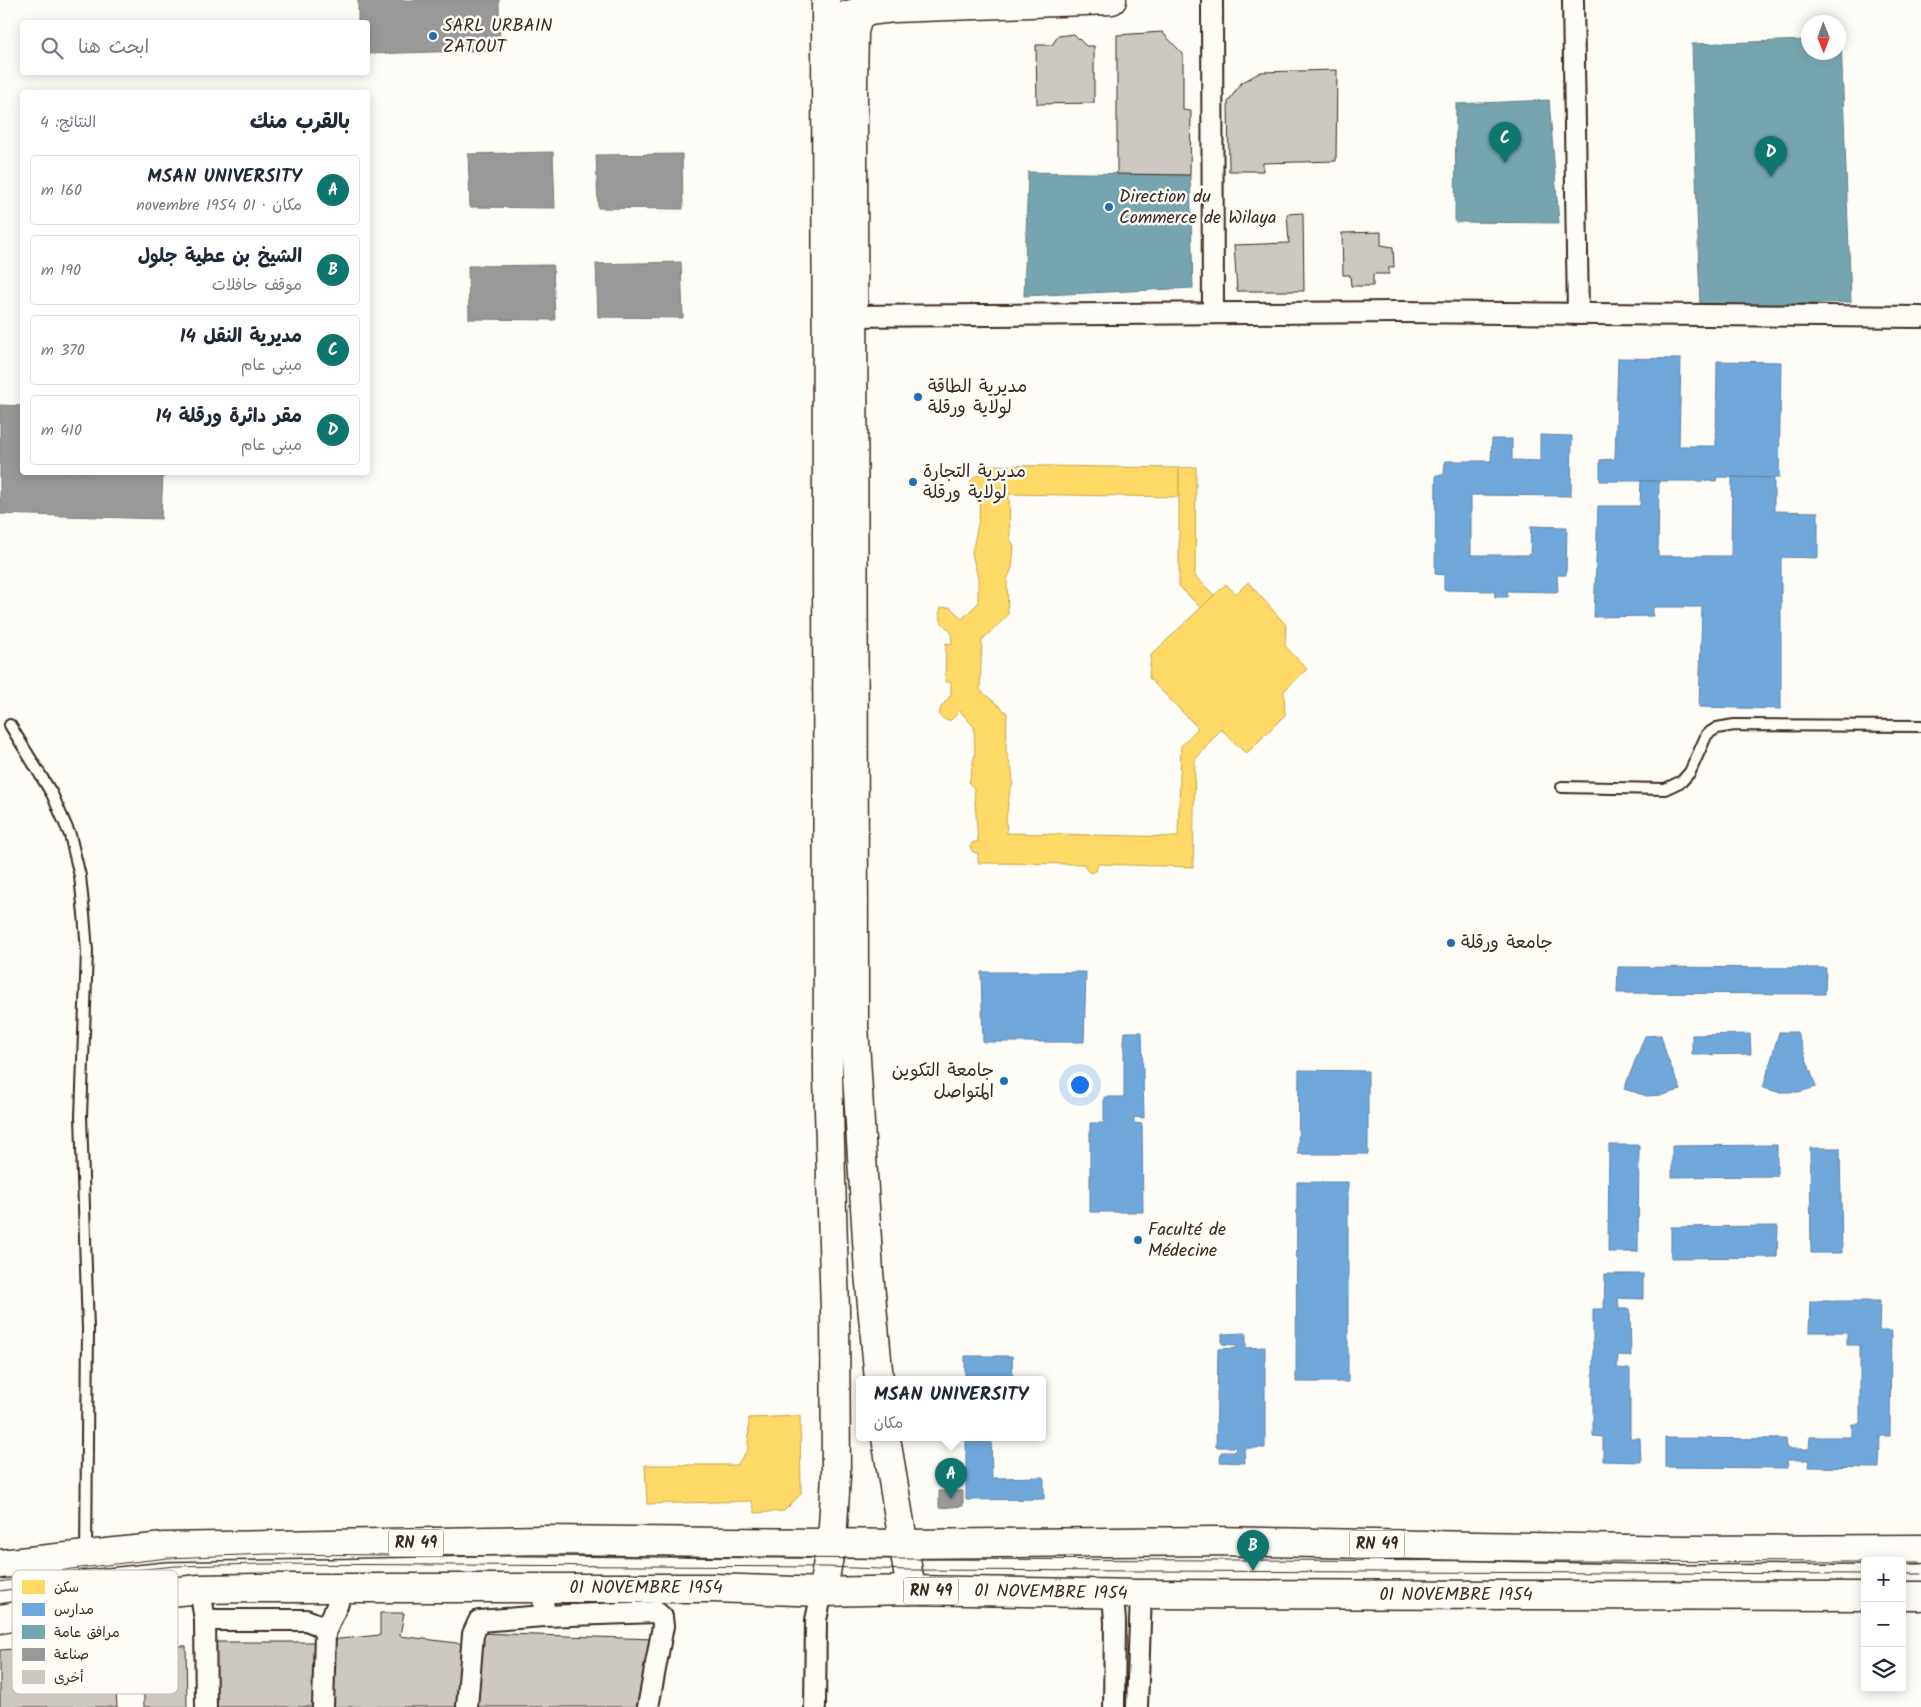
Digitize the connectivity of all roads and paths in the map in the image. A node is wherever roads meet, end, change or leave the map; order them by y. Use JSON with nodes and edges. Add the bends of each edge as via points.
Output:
{"nodes":[{"id":1,"x":1112,"y":0,"type":"edge"},
{"id":2,"x":1212,"y":0,"type":"edge"},
{"id":3,"x":1573,"y":0,"type":"edge"},
{"id":4,"x":894,"y":8,"type":"junction"},
{"id":5,"x":836,"y":9,"type":"edge"},
{"id":6,"x":853,"y":43,"type":"junction"},
{"id":7,"x":1213,"y":313,"type":"junction"},
{"id":8,"x":1578,"y":314,"type":"junction"},
{"id":9,"x":827,"y":316,"type":"junction"},
{"id":10,"x":854,"y":316,"type":"junction"},
{"id":11,"x":1921,"y":317,"type":"edge"},
{"id":12,"x":10,"y":725,"type":"dead end"},
{"id":13,"x":1921,"y":726,"type":"edge"},
{"id":14,"x":854,"y":765,"type":"junction"},
{"id":15,"x":827,"y":766,"type":"junction"},
{"id":16,"x":1562,"y":787,"type":"dead end"},
{"id":17,"x":828,"y":945,"type":"junction"},
{"id":18,"x":854,"y":945,"type":"junction"},
{"id":19,"x":879,"y":1376,"type":"edge"},
{"id":20,"x":887,"y":1441,"type":"edge"},
{"id":21,"x":832,"y":1542,"type":"junction"},
{"id":22,"x":904,"y":1544,"type":"junction"},
{"id":23,"x":1921,"y":1549,"type":"edge"},
{"id":24,"x":86,"y":1554,"type":"junction"},
{"id":25,"x":0,"y":1564,"type":"edge"},
{"id":26,"x":341,"y":1587,"type":"junction"},
{"id":27,"x":543,"y":1588,"type":"junction"},
{"id":28,"x":200,"y":1589,"type":"junction"},
{"id":29,"x":911,"y":1590,"type":"junction"},
{"id":30,"x":178,"y":1591,"type":"edge"},
{"id":31,"x":822,"y":1592,"type":"junction"},
{"id":32,"x":1113,"y":1593,"type":"junction"},
{"id":33,"x":1141,"y":1594,"type":"junction"},
{"id":34,"x":1861,"y":1596,"type":"edge"},
{"id":35,"x":1906,"y":1596,"type":"edge"},
{"id":36,"x":1921,"y":1596,"type":"edge"},
{"id":37,"x":544,"y":1616,"type":"junction"},
{"id":38,"x":205,"y":1620,"type":"junction"},
{"id":39,"x":325,"y":1633,"type":"junction"},
{"id":40,"x":206,"y":1707,"type":"edge"},
{"id":41,"x":323,"y":1707,"type":"edge"},
{"id":42,"x":467,"y":1707,"type":"edge"},
{"id":43,"x":648,"y":1707,"type":"edge"},
{"id":44,"x":815,"y":1707,"type":"edge"},
{"id":45,"x":1114,"y":1707,"type":"edge"},
{"id":46,"x":1137,"y":1707,"type":"edge"}],
"edges":[{"from":1,"to":4,"type":"main road"},
{"from":2,"to":7,"type":"street"},
{"from":3,"to":8,"type":"street"},
{"from":4,"to":5,"type":"main road"},
{"from":4,"to":6,"type":"main road","via":[[875,18]]},
{"from":5,"to":6,"type":"main road"},
{"from":5,"to":9,"type":"main road"},
{"from":6,"to":10,"type":"main road"},
{"from":7,"to":8,"type":"street"},
{"from":7,"to":10,"type":"street"},
{"from":8,"to":11,"type":"street"},
{"from":9,"to":10,"type":"street"},
{"from":9,"to":15,"type":"main road"},
{"from":10,"to":14,"type":"main road"},
{"from":12,"to":24,"type":"lane","via":[[52,794],[70,835],[80,876],[84,914],[87,951],[81,1116],[88,1330]]},
{"from":13,"to":16,"type":"lane","via":[[1734,725],[1717,728],[1707,734],[1690,772],[1682,781],[1665,789]]},
{"from":14,"to":15,"type":"main road"},
{"from":14,"to":18,"type":"main road"},
{"from":15,"to":17,"type":"main road"},
{"from":17,"to":18,"type":"main road"},
{"from":17,"to":21,"type":"main road","via":[[835,1321],[836,1476]]},
{"from":18,"to":19,"type":"main road","via":[[855,1035]]},
{"from":20,"to":22,"type":"main road"},
{"from":21,"to":22,"type":"main road","number":"RN 49"},
{"from":21,"to":24,"type":"main road","number":"RN 49","via":[[544,1540],[164,1547]]},
{"from":21,"to":31,"type":"main road"},
{"from":22,"to":23,"type":"main road","number":"RN 49","via":[[1214,1542],[1683,1550]]},
{"from":22,"to":29,"type":"main road"},
{"from":24,"to":25,"type":"main road","number":"RN 49"},
{"from":26,"to":27,"type":"main road","name":"01 NOVEMBRE 1954","number":"RN 49"},
{"from":26,"to":28,"type":"main road","name":"01 NOVEMBRE 1954","number":"RN 49"},
{"from":26,"to":39,"type":"street"},
{"from":27,"to":31,"type":"main road","name":"01 NOVEMBRE 1954","number":"RN 49"},
{"from":27,"to":37,"type":"street"},
{"from":28,"to":30,"type":"main road","name":"01 NOVEMBRE 1954","number":"RN 49"},
{"from":28,"to":38,"type":"street"},
{"from":29,"to":31,"type":"main road","name":"01 NOVEMBRE 1954","number":"RN 49"},
{"from":29,"to":32,"type":"main road","name":"01 NOVEMBRE 1954","number":"RN 49"},
{"from":31,"to":44,"type":"street","via":[[816,1620]]},
{"from":32,"to":33,"type":"main road","name":"01 NOVEMBRE 1954","number":"RN 49"},
{"from":32,"to":45,"type":"street"},
{"from":33,"to":34,"type":"main road","name":"01 NOVEMBRE 1954","number":"RN 49"},
{"from":33,"to":46,"type":"street"},
{"from":35,"to":36,"type":"main road"},
{"from":37,"to":42,"type":"street","via":[[479,1620],[473,1634]]},
{"from":37,"to":43,"type":"street","via":[[656,1612],[662,1617]]},
{"from":38,"to":39,"type":"street","via":[[306,1620],[319,1625]]},
{"from":38,"to":40,"type":"street"},
{"from":39,"to":41,"type":"street"}]}
